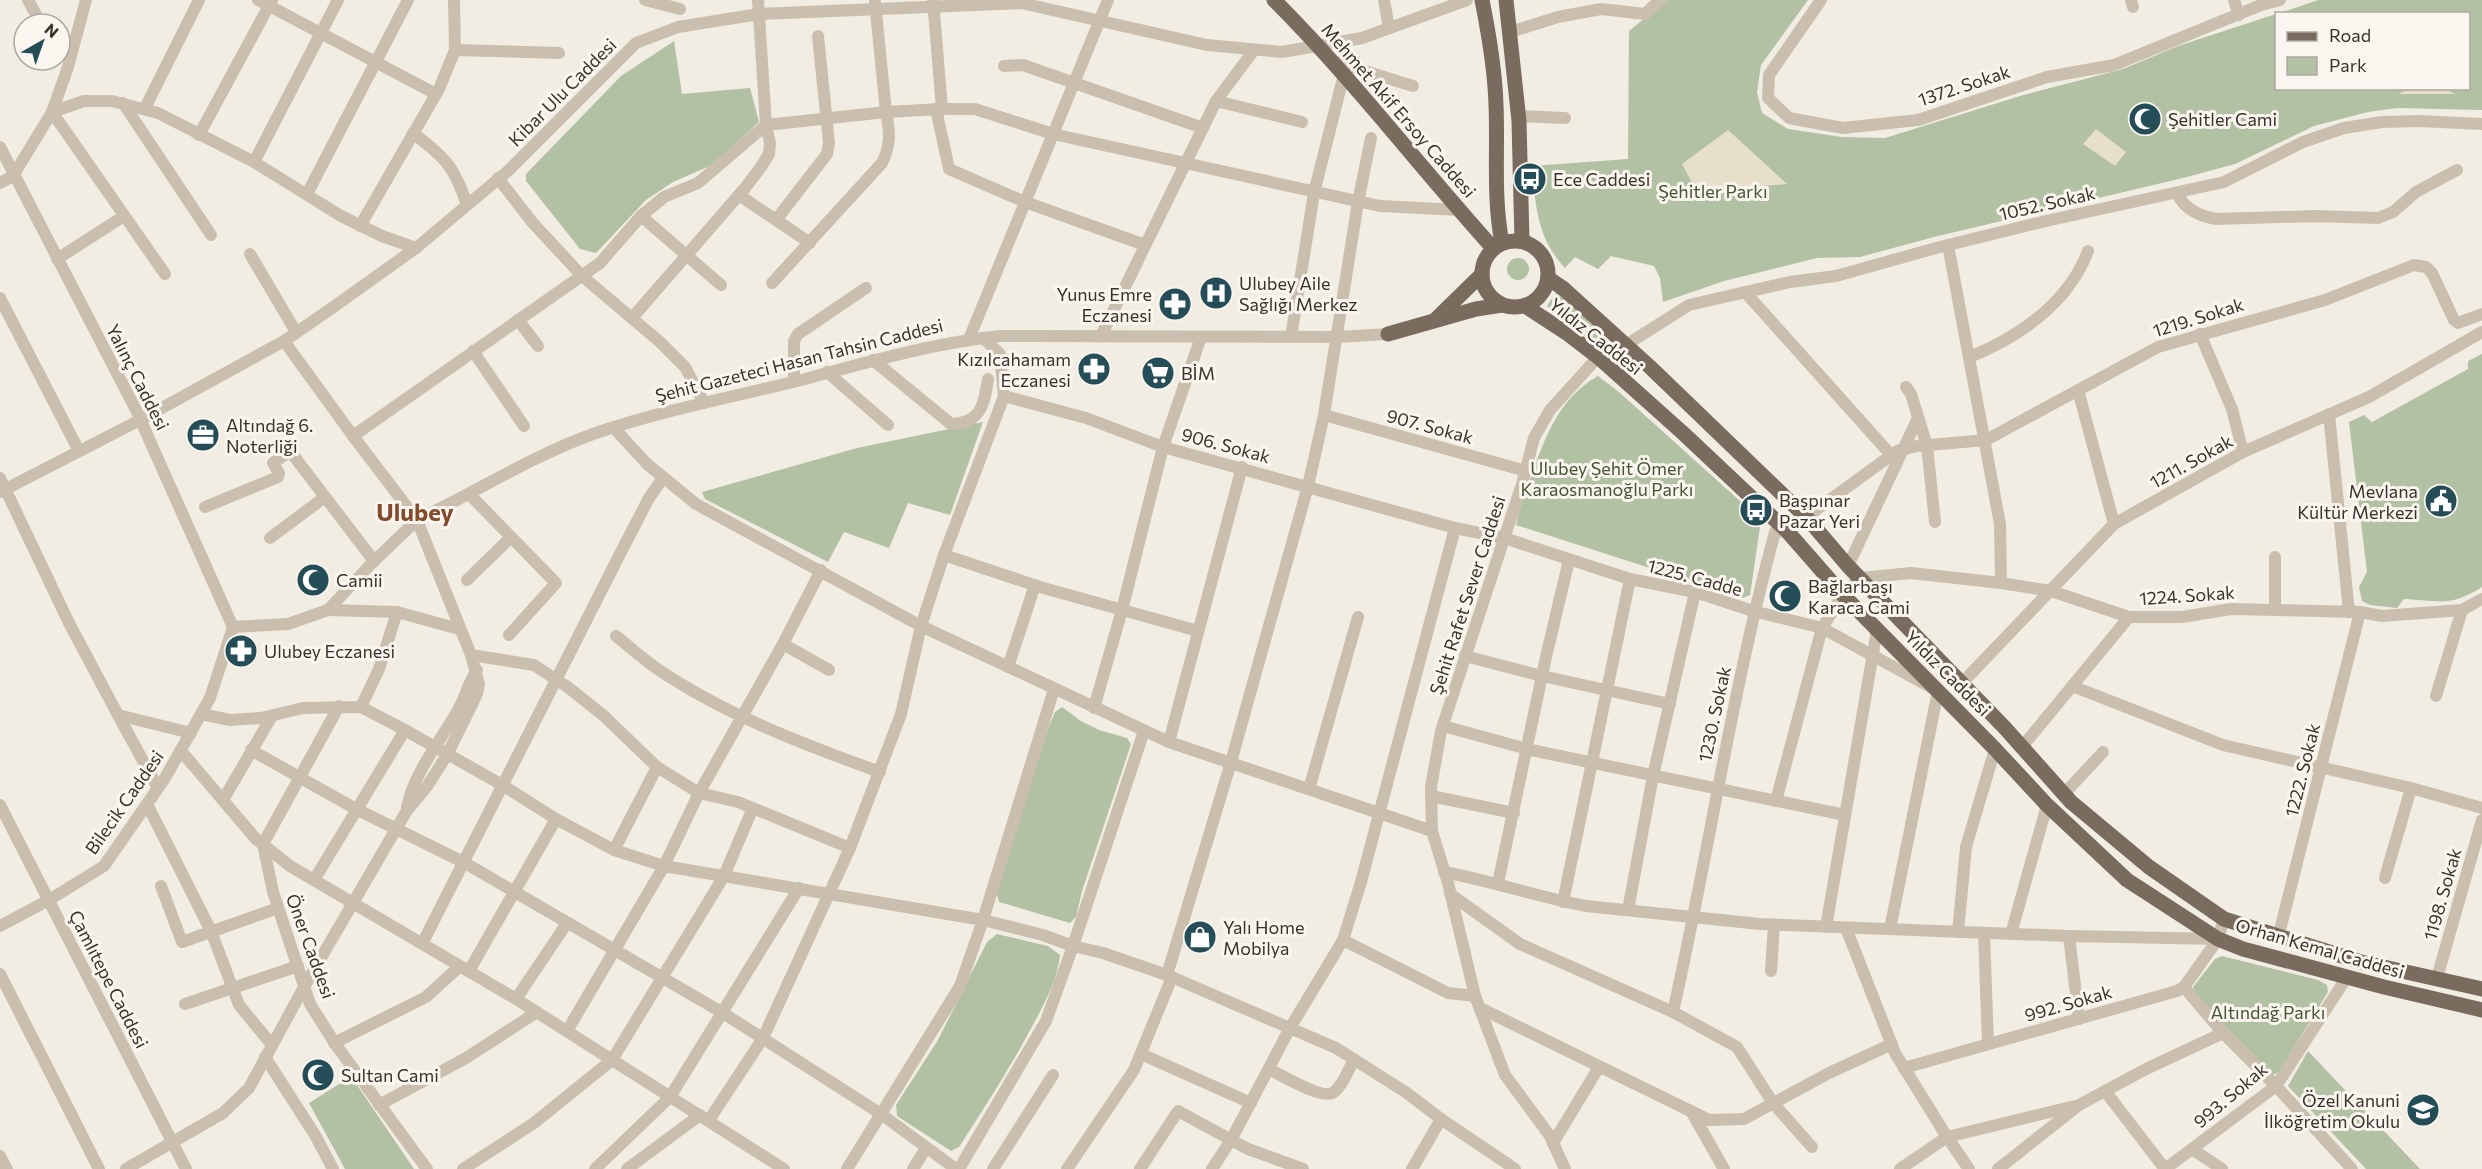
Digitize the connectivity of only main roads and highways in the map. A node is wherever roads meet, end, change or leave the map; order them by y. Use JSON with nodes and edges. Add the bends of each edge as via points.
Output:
{"nodes":[{"id":1,"x":1274,"y":0,"type":"edge"},
{"id":2,"x":1482,"y":0,"type":"edge"},
{"id":3,"x":1506,"y":0,"type":"edge"},
{"id":4,"x":1522,"y":241,"type":"junction"},
{"id":5,"x":1498,"y":245,"type":"junction"},
{"id":6,"x":1482,"y":274,"type":"junction"},
{"id":7,"x":1548,"y":278,"type":"junction"},
{"id":8,"x":1502,"y":304,"type":"junction"},
{"id":9,"x":1525,"y":306,"type":"junction"},
{"id":10,"x":1434,"y":321,"type":"junction"},
{"id":11,"x":1388,"y":334,"type":"road end"},
{"id":12,"x":2224,"y":919,"type":"joint"},
{"id":13,"x":2218,"y":939,"type":"joint"},
{"id":14,"x":2482,"y":989,"type":"edge"},
{"id":15,"x":2482,"y":1010,"type":"edge"}],
"edges":[{"from":1,"to":5,"type":"main road","name":"Mehmet Akif Ersoy Caddesi","via":[[1320,46],[1459,210]]},
{"from":2,"to":5,"type":"main road","via":[[1496,104]]},
{"from":3,"to":4,"type":"main road","via":[[1519,116]]},
{"from":4,"to":5,"type":"main road"},
{"from":4,"to":7,"type":"main road","name":"Yıldız Caddesi","via":[[1532,244],[1545,259]]},
{"from":5,"to":6,"type":"main road","via":[[1487,255]]},
{"from":6,"to":8,"type":"main road","via":[[1487,292]]},
{"from":6,"to":10,"type":"main road","name":"Şehit Gazeteci Hasan Tahsin Caddesi"},
{"from":7,"to":9,"type":"main road","name":"Yıldız Caddesi","via":[[1540,296]]},
{"from":7,"to":12,"type":"main road","name":"Yıldız Caddesi","via":[[1626,345],[1807,518],[2064,794],[2149,867]]},
{"from":8,"to":9,"type":"main road","name":"Yıldız Caddesi"},
{"from":8,"to":10,"type":"main road","name":"Şehit Gazeteci Hasan Tahsin Caddesi"},
{"from":9,"to":13,"type":"main road","name":"Yıldız Caddesi","via":[[1598,357],[1787,531],[1843,595],[2047,805],[2127,880]]},
{"from":10,"to":11,"type":"main road","name":"Şehit Gazeteci Hasan Tahsin Caddesi"},
{"from":12,"to":14,"type":"main road","name":"Orhan Kemal Caddesi","via":[[2361,962]]},
{"from":13,"to":15,"type":"main road","name":"Orhan Kemal Caddesi","via":[[2243,950]]}]}
